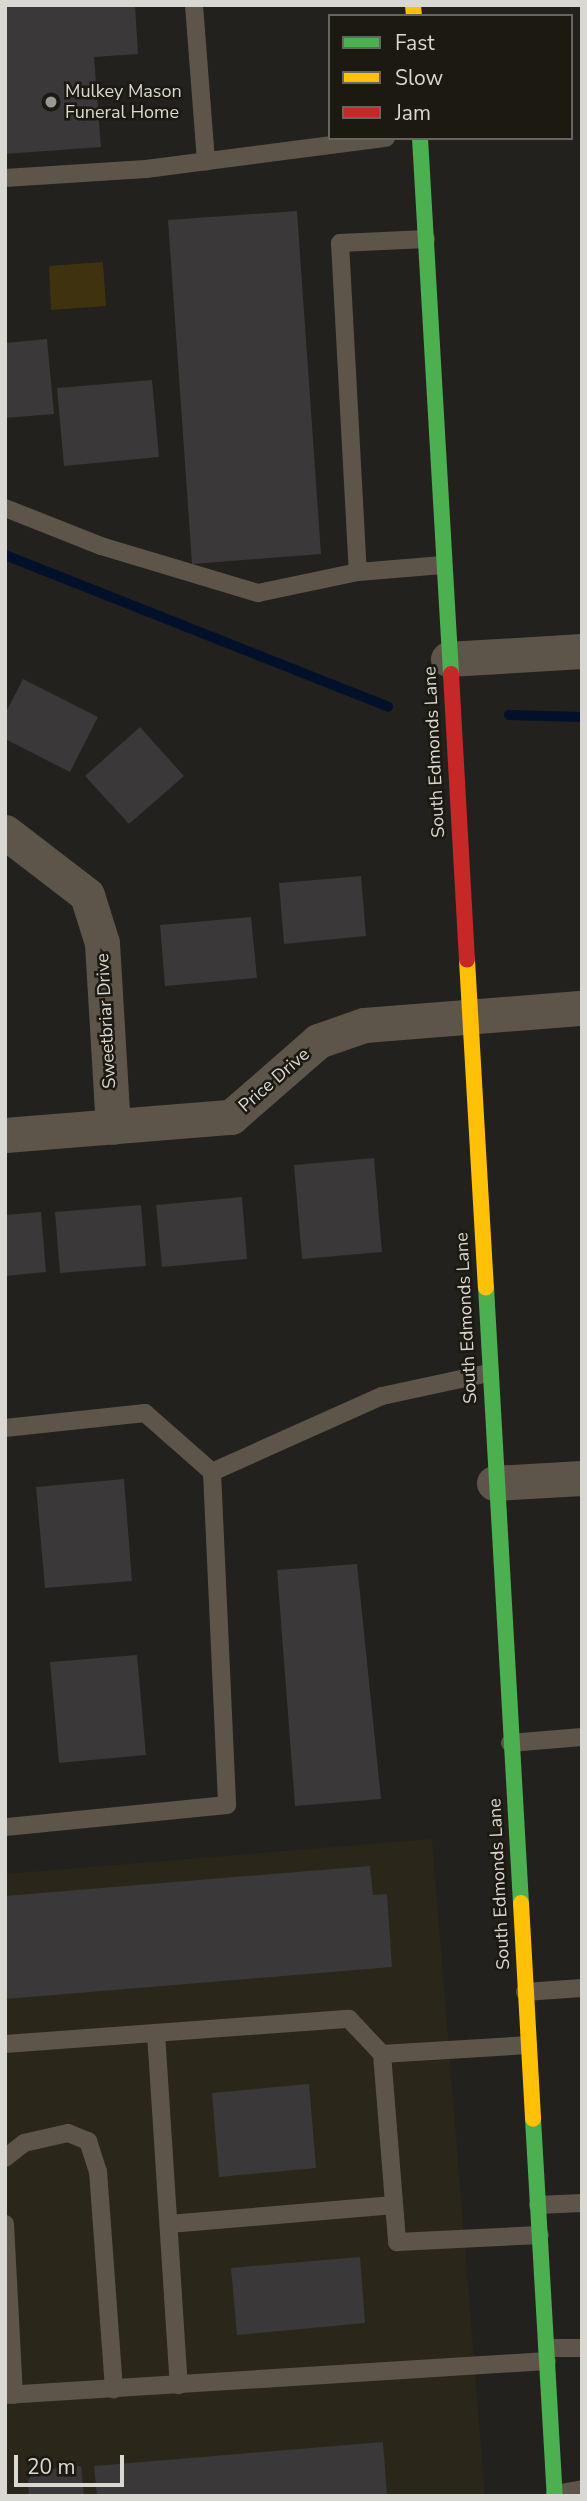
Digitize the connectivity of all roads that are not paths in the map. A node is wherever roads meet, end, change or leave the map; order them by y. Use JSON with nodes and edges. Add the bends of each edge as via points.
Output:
{"nodes":[{"id":1,"x":194,"y":5,"type":"edge"},
{"id":2,"x":371,"y":140,"type":"edge"},
{"id":3,"x":420,"y":140,"type":"edge"},
{"id":4,"x":206,"y":162,"type":"junction"},
{"id":5,"x":5,"y":178,"type":"edge"},
{"id":6,"x":426,"y":239,"type":"junction"},
{"id":7,"x":5,"y":508,"type":"edge"},
{"id":8,"x":443,"y":565,"type":"junction"},
{"id":9,"x":358,"y":572,"type":"junction"},
{"id":10,"x":582,"y":651,"type":"edge"},
{"id":11,"x":448,"y":659,"type":"junction"},
{"id":12,"x":5,"y":832,"type":"edge"},
{"id":13,"x":582,"y":1008,"type":"edge"},
{"id":14,"x":467,"y":1015,"type":"junction"},
{"id":15,"x":113,"y":1127,"type":"junction"},
{"id":16,"x":5,"y":1135,"type":"edge"},
{"id":17,"x":488,"y":1373,"type":"junction"},
{"id":18,"x":5,"y":1428,"type":"edge"},
{"id":19,"x":212,"y":1472,"type":"junction"},
{"id":20,"x":582,"y":1478,"type":"edge"},
{"id":21,"x":494,"y":1483,"type":"junction"},
{"id":22,"x":582,"y":1737,"type":"edge"},
{"id":23,"x":510,"y":1743,"type":"junction"},
{"id":24,"x":5,"y":1827,"type":"edge"},
{"id":25,"x":582,"y":1987,"type":"edge"},
{"id":26,"x":525,"y":1992,"type":"junction"},
{"id":27,"x":156,"y":2033,"type":"junction"},
{"id":28,"x":5,"y":2044,"type":"edge"},
{"id":29,"x":528,"y":2045,"type":"junction"},
{"id":30,"x":382,"y":2054,"type":"junction"},
{"id":31,"x":5,"y":2158,"type":"edge"},
{"id":32,"x":582,"y":2203,"type":"edge"},
{"id":33,"x":394,"y":2205,"type":"junction"},
{"id":34,"x":538,"y":2205,"type":"junction"},
{"id":35,"x":5,"y":2224,"type":"edge"},
{"id":36,"x":169,"y":2224,"type":"junction"},
{"id":37,"x":540,"y":2235,"type":"junction"},
{"id":38,"x":582,"y":2348,"type":"edge"},
{"id":39,"x":547,"y":2355,"type":"junction"},
{"id":40,"x":179,"y":2385,"type":"junction"},
{"id":41,"x":114,"y":2389,"type":"junction"},
{"id":42,"x":10,"y":2395,"type":"edge"},
{"id":43,"x":582,"y":2489,"type":"edge"},
{"id":44,"x":555,"y":2495,"type":"edge"}],
"edges":[{"from":1,"to":4,"type":"lane"},
{"from":2,"to":4,"type":"lane"},
{"from":3,"to":6,"type":"street","name":"South Edmonds Lane"},
{"from":4,"to":5,"type":"lane"},
{"from":6,"to":8,"type":"street","name":"South Edmonds Lane"},
{"from":6,"to":9,"type":"lane","via":[[340,243]]},
{"from":7,"to":9,"type":"lane","via":[[101,546],[258,593]]},
{"from":8,"to":9,"type":"lane"},
{"from":8,"to":11,"type":"street","name":"South Edmonds Lane"},
{"from":10,"to":11,"type":"street"},
{"from":11,"to":14,"type":"street","name":"South Edmonds Lane"},
{"from":12,"to":15,"type":"street","name":"Sweetbriar Drive","via":[[87,895],[102,943]]},
{"from":13,"to":14,"type":"street","name":"Price Drive"},
{"from":14,"to":15,"type":"street","name":"Price Drive","via":[[364,1025],[318,1041],[231,1117]]},
{"from":14,"to":17,"type":"street","name":"South Edmonds Lane"},
{"from":15,"to":16,"type":"street","name":"Price Drive"},
{"from":17,"to":19,"type":"lane","via":[[382,1396]]},
{"from":17,"to":21,"type":"street","name":"South Edmonds Lane"},
{"from":18,"to":19,"type":"lane","via":[[145,1413]]},
{"from":19,"to":24,"type":"lane","via":[[227,1805]]},
{"from":20,"to":21,"type":"street"},
{"from":21,"to":23,"type":"street","name":"South Edmonds Lane"},
{"from":22,"to":23,"type":"lane"},
{"from":23,"to":26,"type":"street","name":"South Edmonds Lane"},
{"from":25,"to":26,"type":"lane"},
{"from":26,"to":29,"type":"street","name":"South Edmonds Lane"},
{"from":27,"to":28,"type":"lane"},
{"from":27,"to":30,"type":"lane","via":[[349,2019]]},
{"from":27,"to":36,"type":"lane"},
{"from":29,"to":30,"type":"lane"},
{"from":29,"to":34,"type":"street","name":"South Edmonds Lane"},
{"from":30,"to":33,"type":"lane"},
{"from":31,"to":41,"type":"lane","via":[[23,2143],[68,2133],[88,2141],[98,2171]]},
{"from":32,"to":34,"type":"lane"},
{"from":33,"to":36,"type":"lane"},
{"from":33,"to":37,"type":"lane","via":[[397,2242]]},
{"from":34,"to":37,"type":"street","name":"South Edmonds Lane"},
{"from":35,"to":42,"type":"lane"},
{"from":36,"to":40,"type":"lane"},
{"from":37,"to":39,"type":"street","name":"South Edmonds Lane"},
{"from":38,"to":39,"type":"lane"},
{"from":39,"to":40,"type":"lane"},
{"from":39,"to":44,"type":"street","name":"South Edmonds Lane"},
{"from":40,"to":41,"type":"lane"},
{"from":41,"to":42,"type":"lane"},
{"from":43,"to":44,"type":"lane"}]}
